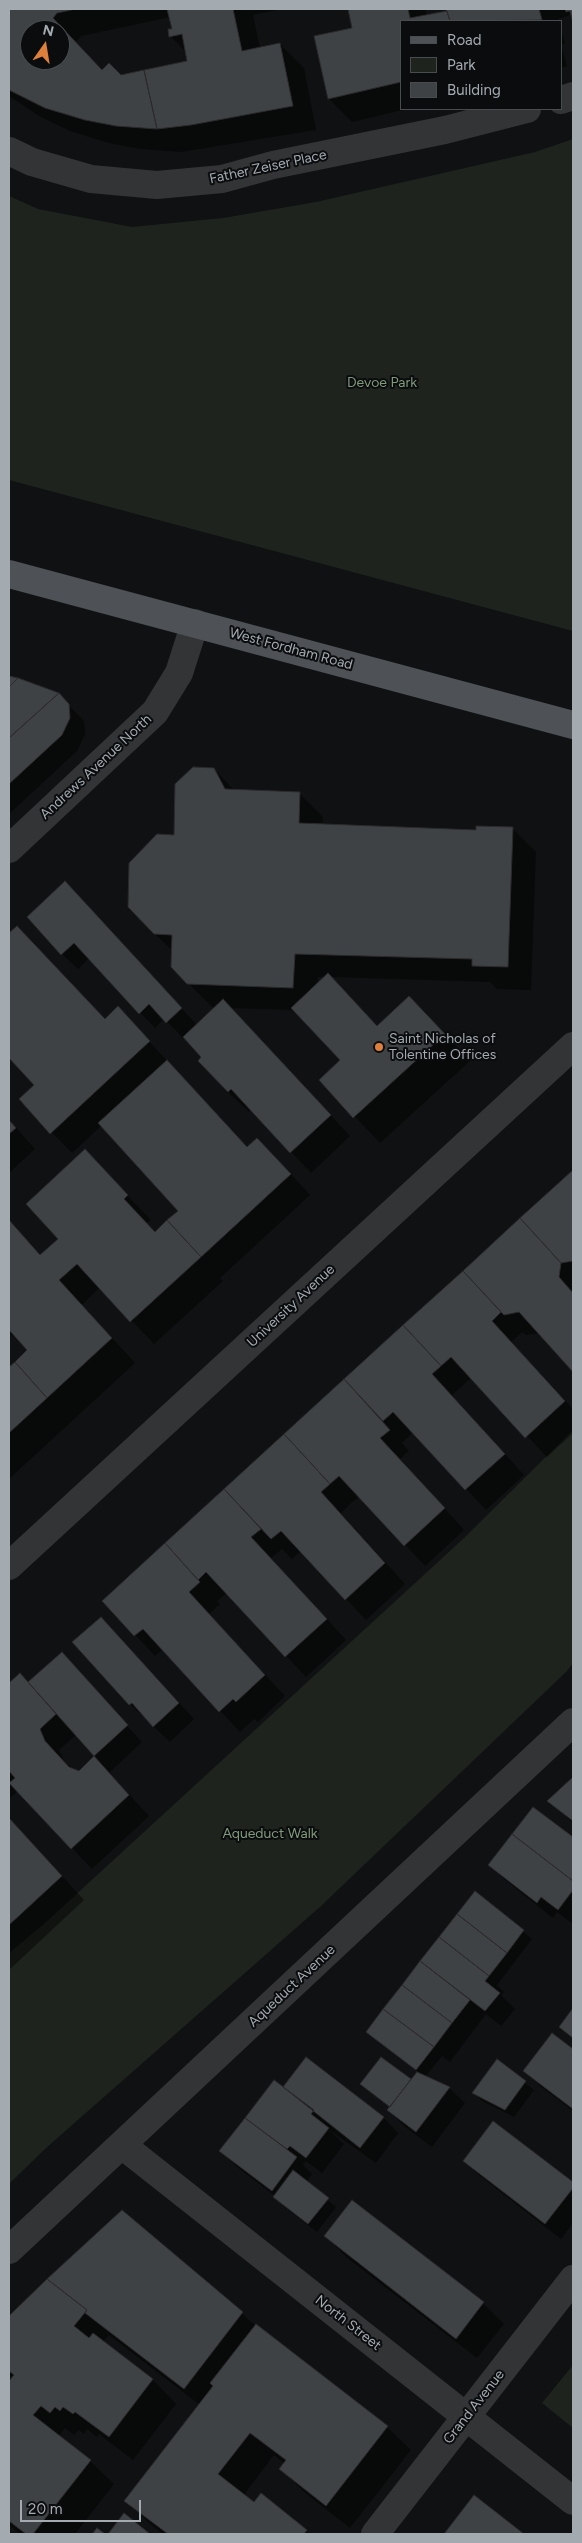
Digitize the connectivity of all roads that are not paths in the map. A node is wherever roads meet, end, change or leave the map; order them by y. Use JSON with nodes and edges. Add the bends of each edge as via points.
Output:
{"nodes":[{"id":1,"x":523,"y":110,"type":"edge"},
{"id":2,"x":9,"y":151,"type":"edge"},
{"id":3,"x":9,"y":574,"type":"edge"},
{"id":4,"x":195,"y":623,"type":"junction"},
{"id":5,"x":573,"y":725,"type":"edge"},
{"id":6,"x":9,"y":848,"type":"edge"},
{"id":7,"x":573,"y":1046,"type":"edge"},
{"id":8,"x":9,"y":1566,"type":"edge"},
{"id":9,"x":573,"y":1722,"type":"edge"},
{"id":10,"x":122,"y":2145,"type":"junction"},
{"id":11,"x":9,"y":2250,"type":"edge"},
{"id":12,"x":573,"y":2280,"type":"edge"},
{"id":13,"x":466,"y":2417,"type":"junction"},
{"id":14,"x":573,"y":2500,"type":"edge"},
{"id":15,"x":375,"y":2534,"type":"edge"}],
"edges":[{"from":1,"to":2,"type":"street","name":"Father Zeiser Place","via":[[222,179],[157,186],[91,179],[32,162]]},
{"from":3,"to":4,"type":"main road","name":"West Fordham Road"},
{"from":4,"to":5,"type":"main road","name":"West Fordham Road"},
{"from":4,"to":6,"type":"street","name":"Andrews Avenue North","via":[[179,673],[155,712]]},
{"from":7,"to":8,"type":"street","name":"University Avenue"},
{"from":9,"to":10,"type":"street","name":"Aqueduct Avenue"},
{"from":10,"to":11,"type":"street","name":"Aqueduct Avenue"},
{"from":10,"to":13,"type":"street","name":"North Street"},
{"from":12,"to":13,"type":"street","name":"Grand Avenue"},
{"from":13,"to":14,"type":"street","name":"North Street"},
{"from":13,"to":15,"type":"street","name":"Grand Avenue"}]}
